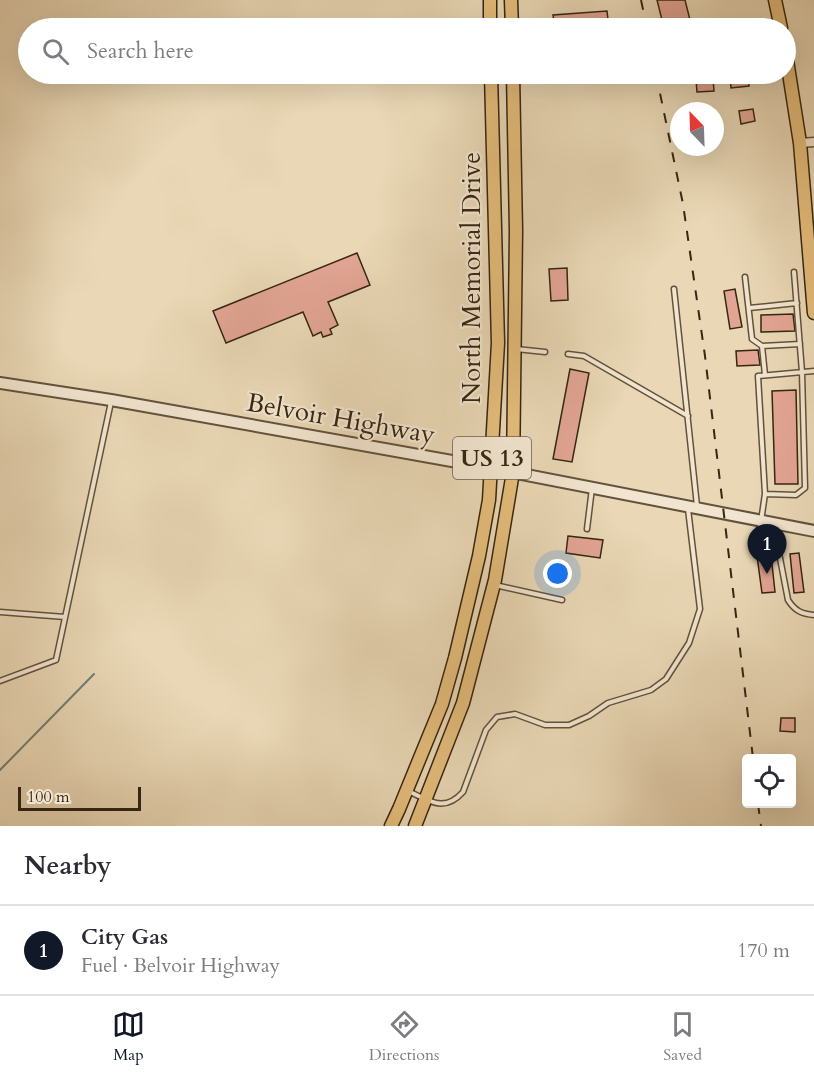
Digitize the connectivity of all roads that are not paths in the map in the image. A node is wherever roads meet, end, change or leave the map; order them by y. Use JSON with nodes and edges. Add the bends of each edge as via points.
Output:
{"nodes":[{"id":1,"x":490,"y":0,"type":"edge"},
{"id":2,"x":511,"y":0,"type":"edge"},
{"id":3,"x":775,"y":0,"type":"edge"},
{"id":4,"x":490,"y":18,"type":"edge"},
{"id":5,"x":512,"y":18,"type":"edge"},
{"id":6,"x":779,"y":18,"type":"edge"},
{"id":7,"x":491,"y":84,"type":"edge"},
{"id":8,"x":513,"y":84,"type":"edge"},
{"id":9,"x":791,"y":84,"type":"edge"},
{"id":10,"x":814,"y":142,"type":"edge"},
{"id":11,"x":800,"y":143,"type":"junction"},
{"id":12,"x":794,"y":272,"type":"dead end"},
{"id":13,"x":745,"y":278,"type":"dead end"},
{"id":14,"x":674,"y":289,"type":"dead end"},
{"id":15,"x":797,"y":303,"type":"junction"},
{"id":16,"x":748,"y":308,"type":"junction"},
{"id":17,"x":814,"y":312,"type":"edge"},
{"id":18,"x":800,"y":344,"type":"junction"},
{"id":19,"x":762,"y":346,"type":"junction"},
{"id":20,"x":515,"y":349,"type":"junction"},
{"id":21,"x":545,"y":352,"type":"dead end"},
{"id":22,"x":568,"y":354,"type":"dead end"},
{"id":23,"x":814,"y":371,"type":"edge"},
{"id":24,"x":802,"y":372,"type":"junction"},
{"id":25,"x":765,"y":375,"type":"junction"},
{"id":26,"x":0,"y":383,"type":"edge"},
{"id":27,"x":111,"y":400,"type":"junction"},
{"id":28,"x":688,"y":416,"type":"junction"},
{"id":29,"x":491,"y":468,"type":"junction"},
{"id":30,"x":513,"y":472,"type":"junction"},
{"id":31,"x":592,"y":487,"type":"junction"},
{"id":32,"x":765,"y":494,"type":"junction"},
{"id":33,"x":692,"y":506,"type":"junction"},
{"id":34,"x":760,"y":519,"type":"junction"},
{"id":35,"x":587,"y":529,"type":"dead end"},
{"id":36,"x":814,"y":531,"type":"edge"},
{"id":37,"x":494,"y":585,"type":"junction"},
{"id":38,"x":562,"y":600,"type":"dead end"},
{"id":39,"x":0,"y":612,"type":"edge"},
{"id":40,"x":814,"y":615,"type":"edge"},
{"id":41,"x":65,"y":617,"type":"junction"},
{"id":42,"x":0,"y":681,"type":"edge"},
{"id":43,"x":407,"y":791,"type":"junction"},
{"id":44,"x":426,"y":799,"type":"junction"},
{"id":45,"x":391,"y":826,"type":"edge"},
{"id":46,"x":415,"y":826,"type":"edge"}],
"edges":[{"from":1,"to":4,"type":"main road"},
{"from":2,"to":5,"type":"main road"},
{"from":3,"to":6,"type":"main road"},
{"from":7,"to":29,"type":"main road","name":"North Memorial Drive","number":"US 13","via":[[498,343]]},
{"from":8,"to":20,"type":"main road","name":"North Memorial Drive","number":"US 13"},
{"from":9,"to":11,"type":"main road"},
{"from":10,"to":11,"type":"street"},
{"from":11,"to":17,"type":"main road"},
{"from":12,"to":15,"type":"lane"},
{"from":13,"to":16,"type":"lane"},
{"from":14,"to":28,"type":"lane"},
{"from":15,"to":16,"type":"lane"},
{"from":15,"to":18,"type":"lane"},
{"from":16,"to":19,"type":"lane","via":[[752,339]]},
{"from":18,"to":19,"type":"lane"},
{"from":18,"to":24,"type":"lane"},
{"from":19,"to":25,"type":"lane"},
{"from":20,"to":21,"type":"lane"},
{"from":20,"to":30,"type":"main road","name":"North Memorial Drive","number":"US 13"},
{"from":22,"to":28,"type":"lane","via":[[584,356]]},
{"from":23,"to":24,"type":"lane"},
{"from":24,"to":25,"type":"lane"},
{"from":24,"to":32,"type":"lane","via":[[805,488],[796,495]]},
{"from":25,"to":32,"type":"lane","via":[[758,376]]},
{"from":26,"to":27,"type":"street","name":"Belvoir Highway"},
{"from":27,"to":29,"type":"street","name":"Belvoir Highway"},
{"from":27,"to":41,"type":"lane"},
{"from":28,"to":33,"type":"lane"},
{"from":29,"to":30,"type":"street","name":"Belvoir Highway"},
{"from":29,"to":43,"type":"main road","name":"North Memorial Drive","number":"US 13","via":[[479,556],[456,658]]},
{"from":30,"to":31,"type":"street","name":"Belvoir Highway"},
{"from":30,"to":37,"type":"main road","name":"North Memorial Drive","number":"US 13"},
{"from":31,"to":33,"type":"street","name":"Belvoir Highway"},
{"from":31,"to":35,"type":"lane"},
{"from":32,"to":34,"type":"lane"},
{"from":33,"to":34,"type":"street","name":"Belvoir Highway"},
{"from":33,"to":44,"type":"lane","via":[[700,609],[689,643],[666,679],[651,690],[608,703],[569,725],[545,726],[515,714],[497,717],[486,730],[463,792],[445,805]]},
{"from":34,"to":36,"type":"street","name":"Belvoir Highway"},
{"from":34,"to":40,"type":"lane","via":[[763,535],[779,553],[788,600],[802,614]]},
{"from":37,"to":38,"type":"lane"},
{"from":37,"to":44,"type":"main road","name":"North Memorial Drive","number":"US 13","via":[[463,703]]},
{"from":39,"to":41,"type":"lane"},
{"from":41,"to":42,"type":"lane","via":[[56,660]]},
{"from":43,"to":44,"type":"lane"},
{"from":43,"to":45,"type":"main road","name":"North Memorial Drive","number":"US 13"},
{"from":44,"to":46,"type":"main road","name":"North Memorial Drive","number":"US 13"}]}
